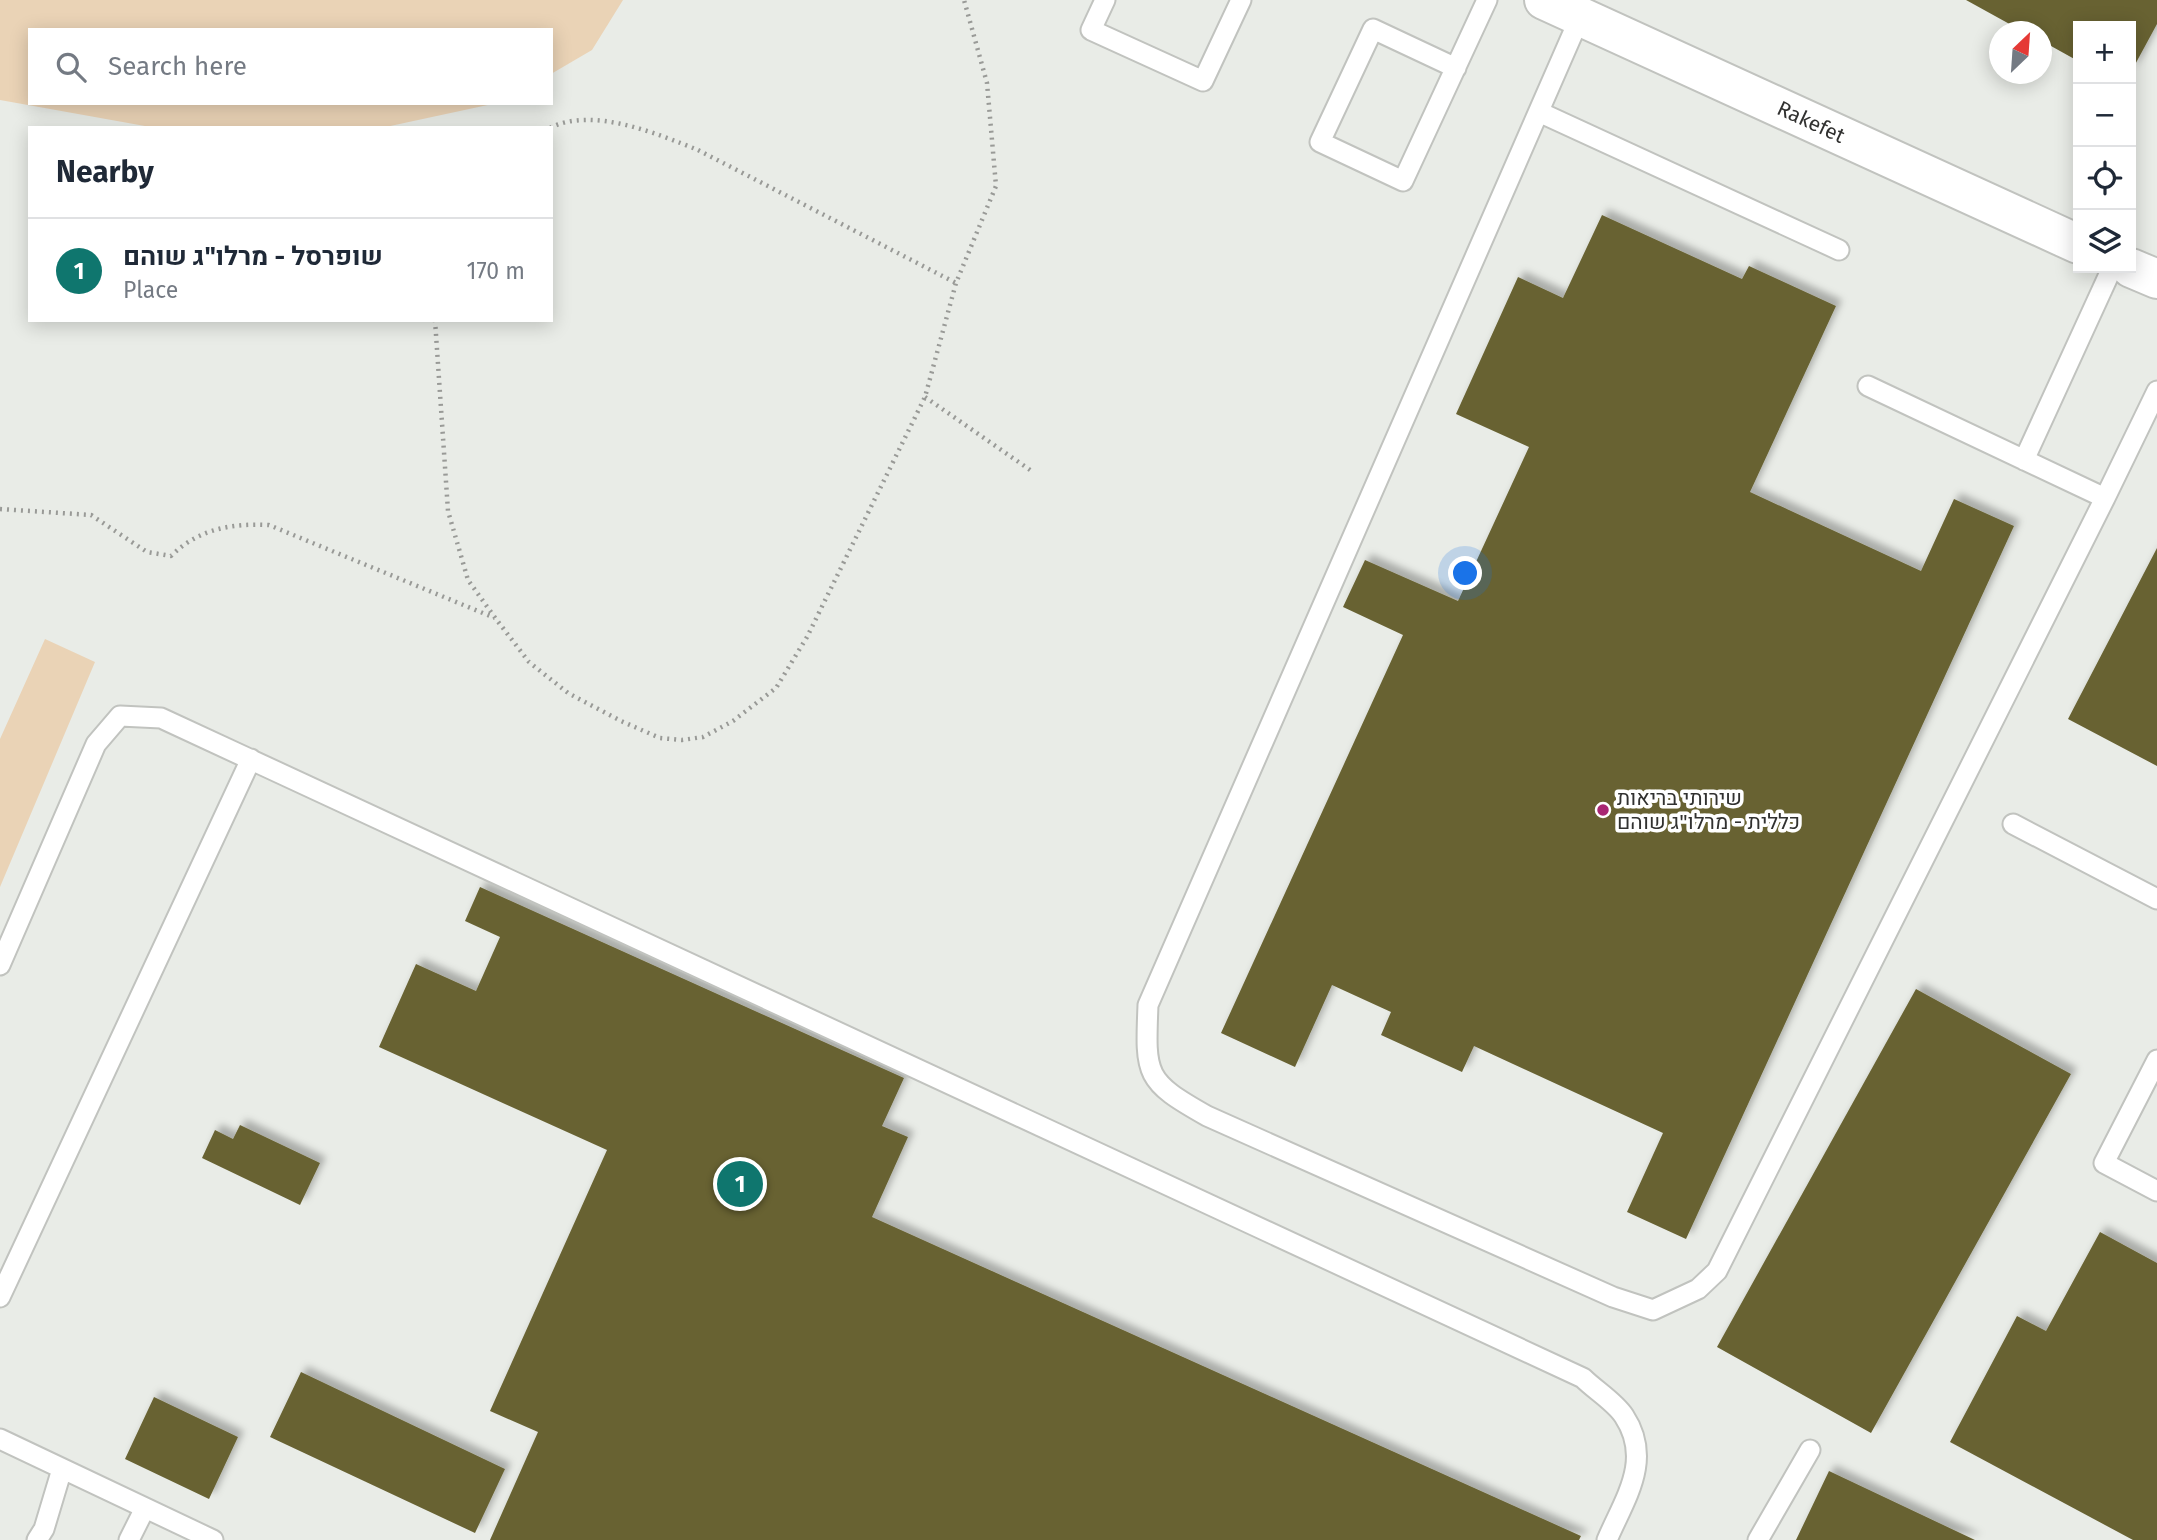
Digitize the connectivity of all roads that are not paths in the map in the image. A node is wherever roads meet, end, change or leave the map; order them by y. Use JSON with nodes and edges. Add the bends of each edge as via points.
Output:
{"nodes":[{"id":1,"x":1105,"y":0,"type":"edge"},
{"id":2,"x":1241,"y":0,"type":"edge"},
{"id":3,"x":1488,"y":0,"type":"edge"},
{"id":4,"x":1544,"y":0,"type":"edge"},
{"id":5,"x":1580,"y":17,"type":"junction"},
{"id":6,"x":1456,"y":68,"type":"junction"},
{"id":7,"x":1539,"y":112,"type":"junction"},
{"id":8,"x":2073,"y":242,"type":"edge"},
{"id":9,"x":1839,"y":250,"type":"dead end"},
{"id":10,"x":2136,"y":270,"type":"edge"},
{"id":11,"x":2110,"y":273,"type":"edge"},
{"id":12,"x":2157,"y":279,"type":"edge"},
{"id":13,"x":1868,"y":386,"type":"dead end"},
{"id":14,"x":2157,"y":391,"type":"edge"},
{"id":15,"x":2024,"y":460,"type":"junction"},
{"id":16,"x":2105,"y":498,"type":"junction"},
{"id":17,"x":251,"y":759,"type":"junction"},
{"id":18,"x":2013,"y":824,"type":"dead end"},
{"id":19,"x":2157,"y":899,"type":"edge"},
{"id":20,"x":0,"y":965,"type":"edge"},
{"id":21,"x":2157,"y":1060,"type":"edge"},
{"id":22,"x":2157,"y":1191,"type":"edge"},
{"id":23,"x":0,"y":1297,"type":"edge"},
{"id":24,"x":0,"y":1439,"type":"edge"},
{"id":25,"x":1810,"y":1450,"type":"dead end"},
{"id":26,"x":62,"y":1469,"type":"junction"},
{"id":27,"x":145,"y":1508,"type":"junction"},
{"id":28,"x":37,"y":1540,"type":"edge"},
{"id":29,"x":130,"y":1540,"type":"edge"},
{"id":30,"x":214,"y":1540,"type":"edge"},
{"id":31,"x":1607,"y":1540,"type":"edge"},
{"id":32,"x":1758,"y":1540,"type":"edge"}],
"edges":[{"from":1,"to":2,"type":"lane","via":[[1091,30],[1203,81]]},
{"from":3,"to":6,"type":"lane"},
{"from":4,"to":5,"type":"street","name":"Rakefet"},
{"from":5,"to":7,"type":"lane"},
{"from":5,"to":8,"type":"street","name":"Rakefet"},
{"from":6,"to":6,"type":"lane","via":[[1403,181],[1320,142],[1373,29]]},
{"from":7,"to":9,"type":"lane"},
{"from":7,"to":16,"type":"lane","via":[[1147,1005],[1146,1048],[1152,1074],[1167,1093],[1207,1116],[1613,1297],[1653,1310],[1698,1289],[1717,1271]]},
{"from":10,"to":12,"type":"street"},
{"from":11,"to":15,"type":"lane"},
{"from":13,"to":15,"type":"lane"},
{"from":14,"to":16,"type":"lane"},
{"from":15,"to":16,"type":"lane"},
{"from":17,"to":20,"type":"lane","via":[[161,718],[120,716],[96,744]]},
{"from":17,"to":23,"type":"lane"},
{"from":17,"to":31,"type":"lane","via":[[1583,1378],[1624,1415],[1639,1453],[1631,1485]]},
{"from":18,"to":19,"type":"lane"},
{"from":21,"to":22,"type":"lane","via":[[2104,1163]]},
{"from":24,"to":26,"type":"lane"},
{"from":25,"to":32,"type":"lane"},
{"from":26,"to":27,"type":"lane"},
{"from":26,"to":28,"type":"lane"},
{"from":27,"to":29,"type":"lane"},
{"from":27,"to":30,"type":"lane"}]}
